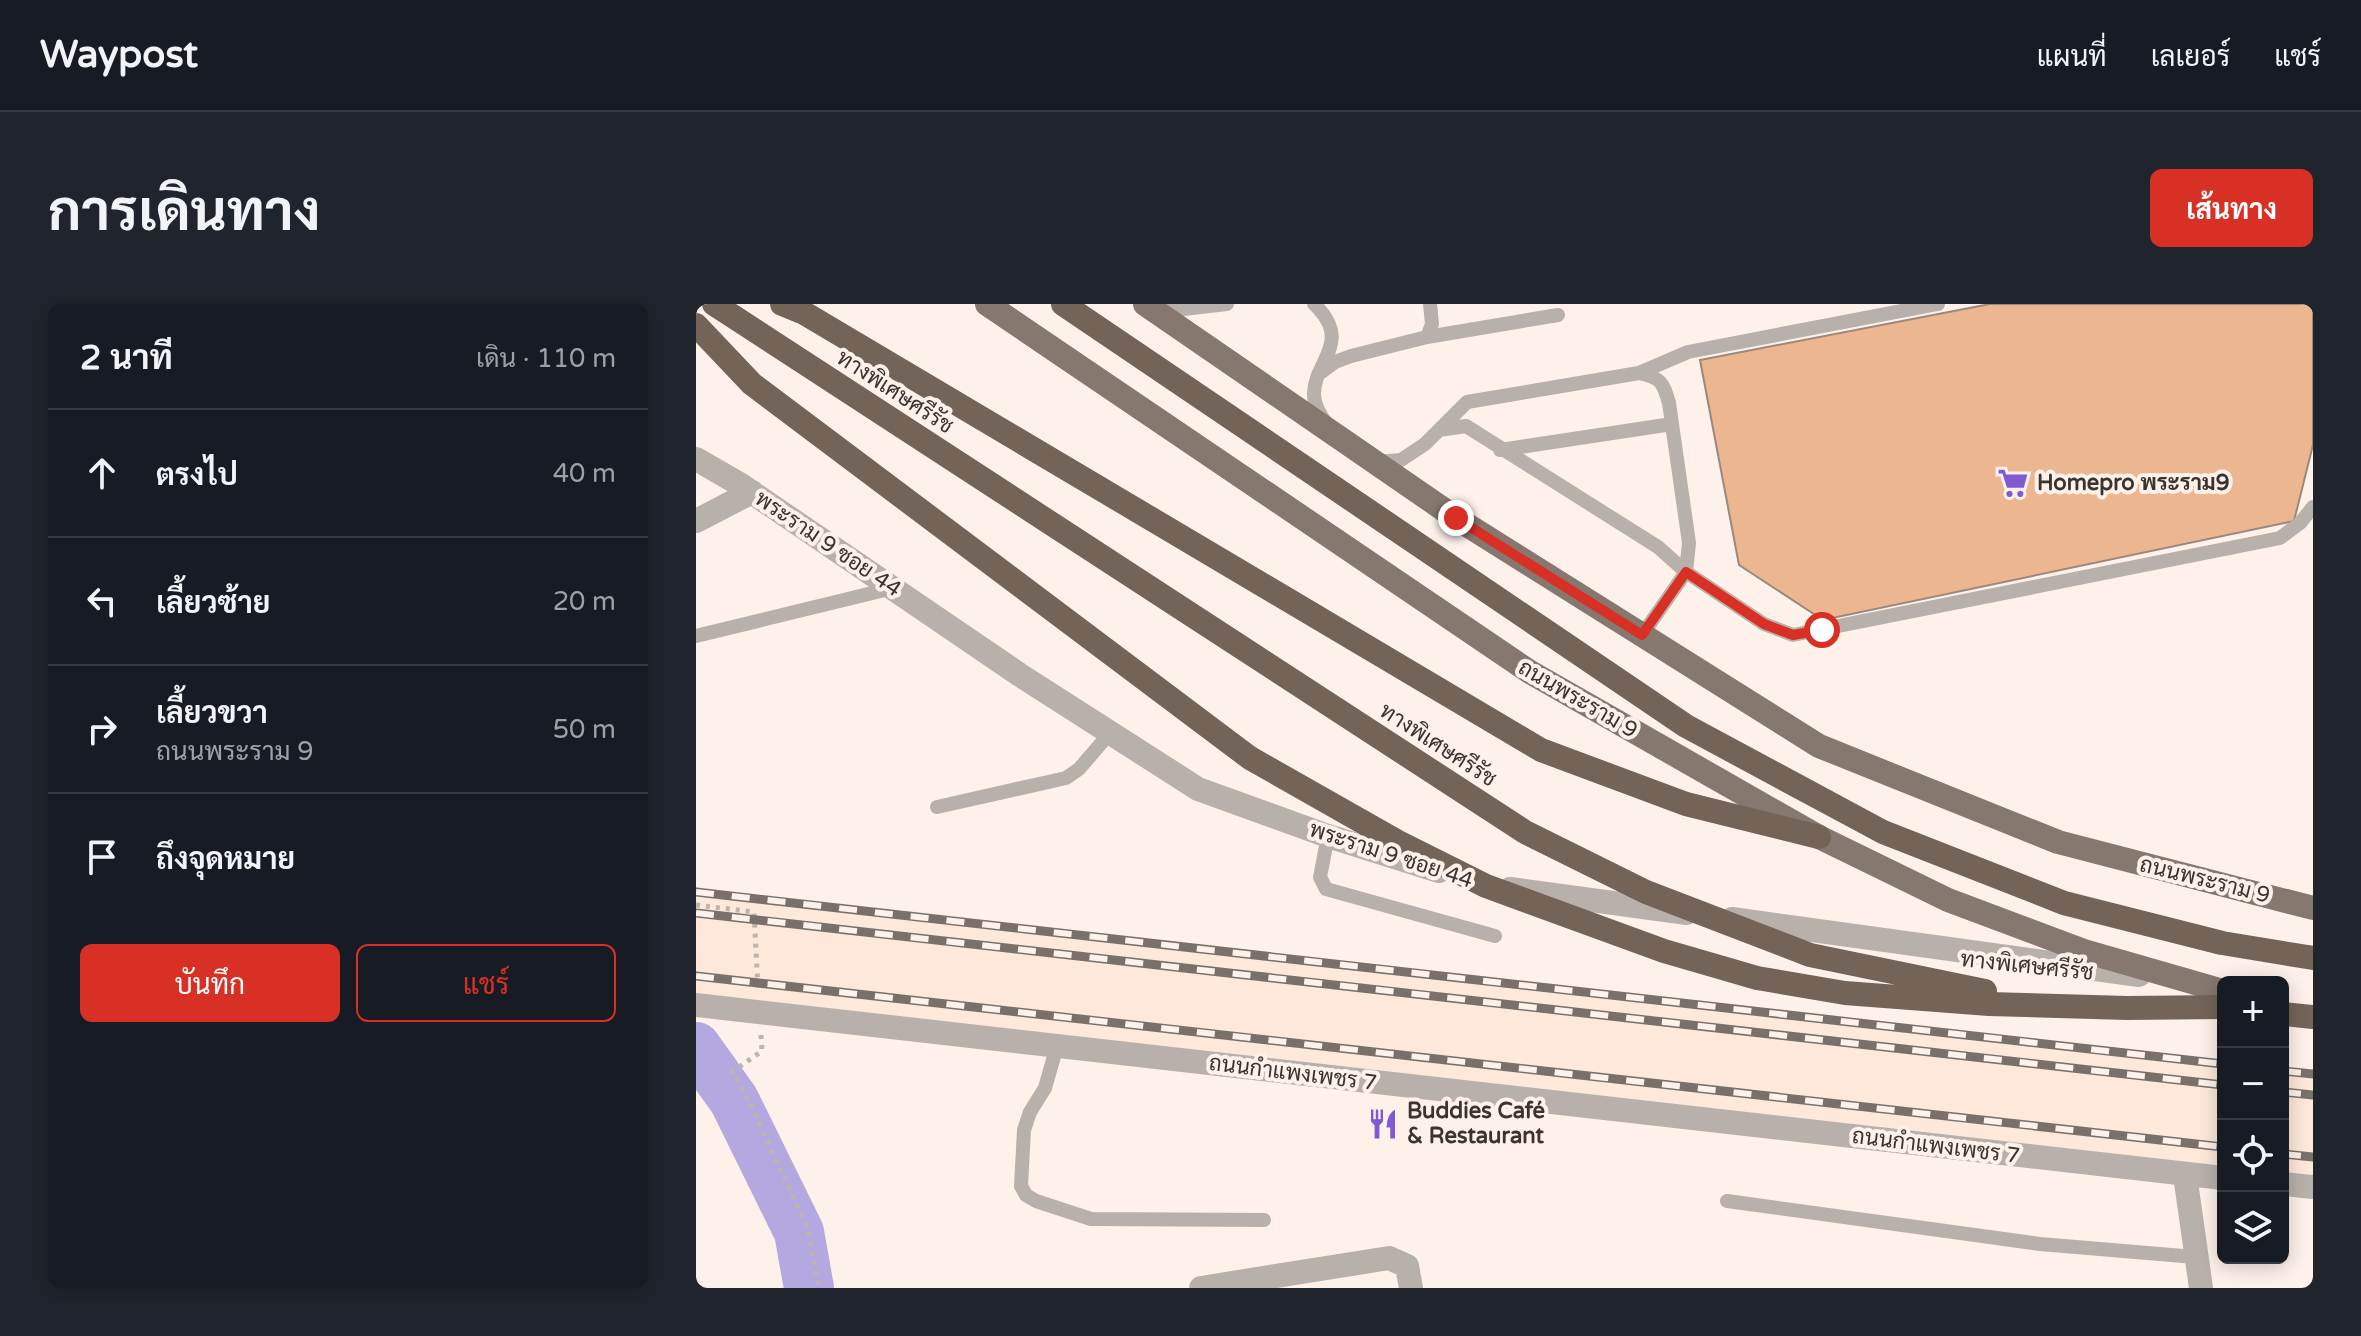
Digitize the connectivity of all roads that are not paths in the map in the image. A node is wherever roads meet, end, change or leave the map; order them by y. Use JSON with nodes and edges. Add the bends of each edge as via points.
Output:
{"nodes":[{"id":1,"x":714,"y":304,"type":"edge"},
{"id":2,"x":782,"y":304,"type":"edge"},
{"id":3,"x":987,"y":304,"type":"edge"},
{"id":4,"x":1063,"y":304,"type":"edge"},
{"id":5,"x":1145,"y":304,"type":"edge"},
{"id":6,"x":1154,"y":304,"type":"edge"},
{"id":7,"x":1227,"y":304,"type":"edge"},
{"id":8,"x":1314,"y":304,"type":"edge"},
{"id":9,"x":1430,"y":304,"type":"edge"},
{"id":10,"x":1938,"y":304,"type":"edge"},
{"id":11,"x":1558,"y":315,"type":"dead end"},
{"id":12,"x":696,"y":325,"type":"edge"},
{"id":13,"x":1427,"y":337,"type":"junction"},
{"id":14,"x":1639,"y":373,"type":"junction"},
{"id":15,"x":1319,"y":374,"type":"junction"},
{"id":16,"x":1672,"y":424,"type":"junction"},
{"id":17,"x":1439,"y":430,"type":"junction"},
{"id":18,"x":1332,"y":432,"type":"junction"},
{"id":19,"x":1500,"y":450,"type":"junction"},
{"id":20,"x":696,"y":459,"type":"edge"},
{"id":21,"x":1376,"y":462,"type":"junction"},
{"id":22,"x":752,"y":492,"type":"junction"},
{"id":23,"x":2313,"y":507,"type":"edge"},
{"id":24,"x":696,"y":521,"type":"edge"},
{"id":25,"x":1686,"y":572,"type":"junction"},
{"id":26,"x":893,"y":588,"type":"junction"},
{"id":27,"x":1642,"y":635,"type":"junction"},
{"id":28,"x":696,"y":636,"type":"edge"},
{"id":29,"x":1110,"y":733,"type":"junction"},
{"id":30,"x":937,"y":807,"type":"dead end"},
{"id":31,"x":1328,"y":836,"type":"junction"},
{"id":32,"x":1819,"y":837,"type":"junction"},
{"id":33,"x":1486,"y":886,"type":"junction"},
{"id":34,"x":2313,"y":908,"type":"edge"},
{"id":35,"x":1495,"y":936,"type":"dead end"},
{"id":36,"x":2313,"y":958,"type":"edge"},
{"id":37,"x":2185,"y":981,"type":"junction"},
{"id":38,"x":2217,"y":989,"type":"edge"},
{"id":39,"x":696,"y":1005,"type":"edge"},
{"id":40,"x":2217,"y":1008,"type":"edge"},
{"id":41,"x":2217,"y":1008,"type":"edge"},
{"id":42,"x":2289,"y":1009,"type":"edge"},
{"id":43,"x":2289,"y":1014,"type":"edge"},
{"id":44,"x":2313,"y":1016,"type":"edge"},
{"id":45,"x":1057,"y":1046,"type":"junction"},
{"id":46,"x":2185,"y":1175,"type":"junction"},
{"id":47,"x":2217,"y":1178,"type":"edge"},
{"id":48,"x":2289,"y":1185,"type":"edge"},
{"id":49,"x":2313,"y":1187,"type":"edge"},
{"id":50,"x":1727,"y":1201,"type":"dead end"},
{"id":51,"x":1264,"y":1220,"type":"dead end"},
{"id":52,"x":2195,"y":1257,"type":"junction"},
{"id":53,"x":1201,"y":1288,"type":"edge"},
{"id":54,"x":1411,"y":1288,"type":"edge"},
{"id":55,"x":2201,"y":1288,"type":"edge"}],
"edges":[{"from":1,"to":40,"type":"highway","name":"ทางพิเศษศรีรัช","via":[[1525,832],[1646,892],[1810,955],[1992,992]]},
{"from":2,"to":32,"type":"highway","via":[[1541,750],[1686,804]]},
{"from":3,"to":32,"type":"main road","name":"ถนนพระราม 9","via":[[1530,672]]},
{"from":4,"to":36,"type":"highway","via":[[1686,726],[1883,832],[2064,903],[2222,943]]},
{"from":5,"to":18,"type":"main road","name":"ถนนพระราม 9"},
{"from":6,"to":7,"type":"lane","via":[[1183,309]]},
{"from":8,"to":15,"type":"lane","via":[[1324,313],[1331,341]]},
{"from":9,"to":13,"type":"lane"},
{"from":10,"to":14,"type":"lane","via":[[1688,352]]},
{"from":11,"to":13,"type":"lane"},
{"from":12,"to":33,"type":"highway","via":[[752,384],[1250,758]]},
{"from":13,"to":15,"type":"lane","via":[[1343,359]]},
{"from":14,"to":16,"type":"lane","via":[[1663,384]]},
{"from":14,"to":17,"type":"lane","via":[[1480,398],[1467,402]]},
{"from":15,"to":18,"type":"lane","via":[[1314,397]]},
{"from":16,"to":19,"type":"lane"},
{"from":16,"to":25,"type":"lane","via":[[1689,543]]},
{"from":17,"to":19,"type":"lane","via":[[1466,426]]},
{"from":17,"to":21,"type":"lane","via":[[1401,460]]},
{"from":18,"to":21,"type":"main road","name":"ถนนพระราม 9"},
{"from":19,"to":25,"type":"lane","via":[[1658,547]]},
{"from":20,"to":22,"type":"street","name":"พระราม 9 ซอย 44"},
{"from":21,"to":27,"type":"main road","name":"ถนนพระราม 9"},
{"from":22,"to":24,"type":"street"},
{"from":22,"to":26,"type":"street","name":"พระราม 9 ซอย 44"},
{"from":23,"to":25,"type":"lane","via":[[2280,538],[1793,635],[1764,624]]},
{"from":25,"to":27,"type":"lane"},
{"from":26,"to":28,"type":"lane"},
{"from":26,"to":29,"type":"street","name":"พระราม 9 ซอย 44"},
{"from":27,"to":34,"type":"main road","name":"ถนนพระราม 9","via":[[1819,746],[2058,842]]},
{"from":29,"to":30,"type":"lane","via":[[1066,778]]},
{"from":29,"to":31,"type":"street","name":"พระราม 9 ซอย 44","via":[[1198,789]]},
{"from":31,"to":33,"type":"street","name":"พระราม 9 ซอย 44"},
{"from":31,"to":35,"type":"lane","via":[[1320,877],[1326,889]]},
{"from":32,"to":37,"type":"main road","name":"ถนนพระราม 9","via":[[1948,900],[2084,951]]},
{"from":33,"to":37,"type":"street","name":"พระราม 9 ซอย 44"},
{"from":33,"to":41,"type":"highway","via":[[1677,955],[1757,978],[1845,993],[2004,1004]]},
{"from":37,"to":38,"type":"main road","name":"ถนนพระราม 9"},
{"from":39,"to":45,"type":"street","name":"ถนนกำแพงเพชร 7"},
{"from":42,"to":44,"type":"main road"},
{"from":43,"to":44,"type":"highway"},
{"from":45,"to":46,"type":"street","name":"ถนนกำแพงเพชร 7"},
{"from":45,"to":51,"type":"lane","via":[[1045,1088],[1024,1130],[1021,1186],[1026,1195],[1091,1219]]},
{"from":46,"to":47,"type":"street","name":"ถนนกำแพงเพชร 7"},
{"from":46,"to":52,"type":"street"},
{"from":48,"to":49,"type":"street"},
{"from":50,"to":52,"type":"lane","via":[[2040,1244]]},
{"from":52,"to":55,"type":"street"},
{"from":53,"to":54,"type":"street","via":[[1389,1258],[1407,1266]]}]}
